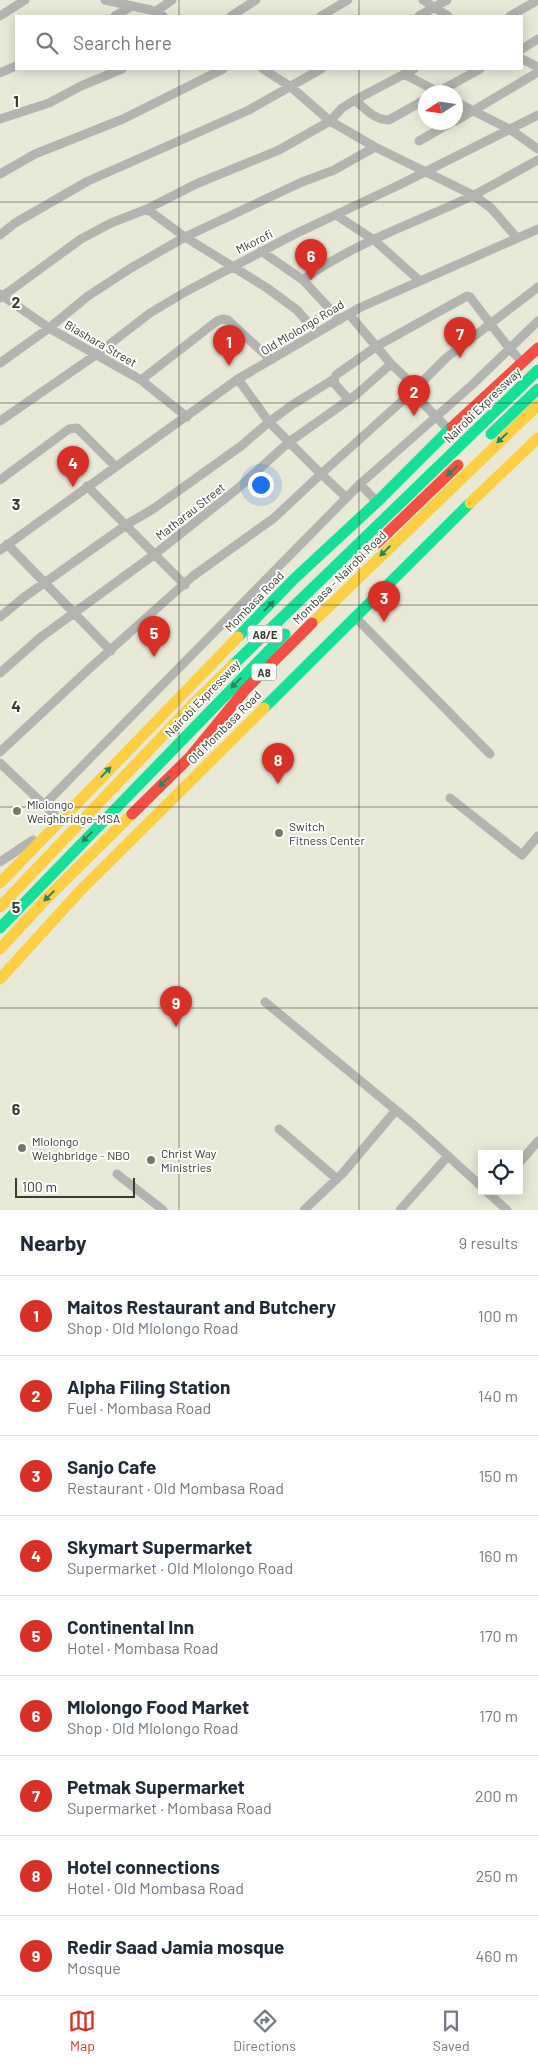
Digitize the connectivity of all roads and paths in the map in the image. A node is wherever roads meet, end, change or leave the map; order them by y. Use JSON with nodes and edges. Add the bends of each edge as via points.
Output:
{"nodes":[{"id":1,"x":26,"y":0,"type":"edge"},
{"id":2,"x":107,"y":0,"type":"edge"},
{"id":3,"x":172,"y":0,"type":"edge"},
{"id":4,"x":256,"y":0,"type":"edge"},
{"id":5,"x":348,"y":0,"type":"edge"},
{"id":6,"x":423,"y":0,"type":"edge"},
{"id":7,"x":447,"y":0,"type":"edge"},
{"id":8,"x":538,"y":0,"type":"edge"},
{"id":9,"x":132,"y":6,"type":"junction"},
{"id":10,"x":434,"y":8,"type":"junction"},
{"id":11,"x":159,"y":14,"type":"edge"},
{"id":12,"x":117,"y":15,"type":"edge"},
{"id":13,"x":233,"y":15,"type":"edge"},
{"id":14,"x":323,"y":15,"type":"edge"},
{"id":15,"x":421,"y":15,"type":"edge"},
{"id":16,"x":446,"y":15,"type":"edge"},
{"id":17,"x":512,"y":15,"type":"edge"},
{"id":18,"x":0,"y":16,"type":"edge"},
{"id":19,"x":538,"y":39,"type":"edge"},
{"id":20,"x":523,"y":48,"type":"edge"},
{"id":21,"x":523,"y":59,"type":"edge"},
{"id":22,"x":15,"y":66,"type":"edge"},
{"id":23,"x":538,"y":67,"type":"edge"},
{"id":24,"x":120,"y":70,"type":"edge"},
{"id":25,"x":220,"y":70,"type":"edge"},
{"id":26,"x":265,"y":70,"type":"edge"},
{"id":27,"x":319,"y":70,"type":"edge"},
{"id":28,"x":412,"y":70,"type":"edge"},
{"id":29,"x":478,"y":70,"type":"edge"},
{"id":30,"x":538,"y":72,"type":"edge"},
{"id":31,"x":0,"y":73,"type":"edge"},
{"id":32,"x":404,"y":74,"type":"junction"},
{"id":33,"x":425,"y":85,"type":"edge"},
{"id":34,"x":451,"y":85,"type":"edge"},
{"id":35,"x":291,"y":86,"type":"junction"},
{"id":36,"x":355,"y":100,"type":"junction"},
{"id":37,"x":418,"y":104,"type":"edge"},
{"id":38,"x":463,"y":106,"type":"edge"},
{"id":39,"x":473,"y":111,"type":"junction"},
{"id":40,"x":538,"y":115,"type":"edge"},
{"id":41,"x":463,"y":117,"type":"edge"},
{"id":42,"x":0,"y":119,"type":"edge"},
{"id":43,"x":330,"y":121,"type":"junction"},
{"id":44,"x":439,"y":130,"type":"edge"},
{"id":45,"x":511,"y":130,"type":"junction"},
{"id":46,"x":419,"y":141,"type":"dead end"},
{"id":47,"x":375,"y":147,"type":"junction"},
{"id":48,"x":538,"y":149,"type":"edge"},
{"id":49,"x":538,"y":160,"type":"edge"},
{"id":50,"x":426,"y":171,"type":"junction"},
{"id":51,"x":0,"y":174,"type":"edge"},
{"id":52,"x":474,"y":195,"type":"junction"},
{"id":53,"x":146,"y":209,"type":"junction"},
{"id":54,"x":336,"y":214,"type":"junction"},
{"id":55,"x":538,"y":229,"type":"edge"},
{"id":56,"x":0,"y":235,"type":"edge"},
{"id":57,"x":185,"y":237,"type":"junction"},
{"id":58,"x":517,"y":238,"type":"junction"},
{"id":59,"x":374,"y":240,"type":"junction"},
{"id":60,"x":261,"y":251,"type":"junction"},
{"id":61,"x":232,"y":266,"type":"junction"},
{"id":62,"x":303,"y":280,"type":"junction"},
{"id":63,"x":420,"y":281,"type":"junction"},
{"id":64,"x":538,"y":288,"type":"edge"},
{"id":65,"x":1,"y":296,"type":"edge"},
{"id":66,"x":349,"y":314,"type":"junction"},
{"id":67,"x":340,"y":320,"type":"junction"},
{"id":68,"x":538,"y":321,"type":"edge"},
{"id":69,"x":491,"y":323,"type":"junction"},
{"id":70,"x":49,"y":328,"type":"junction"},
{"id":71,"x":317,"y":333,"type":"junction"},
{"id":72,"x":377,"y":346,"type":"junction"},
{"id":73,"x":509,"y":348,"type":"junction"},
{"id":74,"x":538,"y":348,"type":"edge"},
{"id":75,"x":97,"y":354,"type":"junction"},
{"id":76,"x":271,"y":360,"type":"junction"},
{"id":77,"x":522,"y":362,"type":"junction"},
{"id":78,"x":0,"y":363,"type":"edge"},
{"id":79,"x":391,"y":364,"type":"junction"},
{"id":80,"x":538,"y":370,"type":"edge"},
{"id":81,"x":238,"y":379,"type":"junction"},
{"id":82,"x":334,"y":379,"type":"junction"},
{"id":83,"x":141,"y":380,"type":"junction"},
{"id":84,"x":538,"y":389,"type":"edge"},
{"id":85,"x":412,"y":392,"type":"junction"},
{"id":86,"x":349,"y":400,"type":"junction"},
{"id":87,"x":538,"y":405,"type":"edge"},
{"id":88,"x":435,"y":416,"type":"junction"},
{"id":89,"x":187,"y":417,"type":"junction"},
{"id":90,"x":0,"y":421,"type":"edge"},
{"id":91,"x":269,"y":422,"type":"junction"},
{"id":92,"x":449,"y":430,"type":"junction"},
{"id":93,"x":538,"y":438,"type":"edge"},
{"id":94,"x":289,"y":442,"type":"junction"},
{"id":95,"x":481,"y":444,"type":"dead end"},
{"id":96,"x":466,"y":457,"type":"dead end"},
{"id":97,"x":115,"y":466,"type":"junction"},
{"id":98,"x":321,"y":474,"type":"junction"},
{"id":99,"x":0,"y":480,"type":"edge"},
{"id":100,"x":360,"y":484,"type":"junction"},
{"id":101,"x":87,"y":486,"type":"junction"},
{"id":102,"x":347,"y":498,"type":"junction"},
{"id":103,"x":377,"y":502,"type":"junction"},
{"id":104,"x":125,"y":526,"type":"junction"},
{"id":105,"x":3,"y":547,"type":"edge"},
{"id":106,"x":155,"y":554,"type":"junction"},
{"id":107,"x":366,"y":554,"type":"dead end"},
{"id":108,"x":352,"y":568,"type":"dead end"},
{"id":109,"x":45,"y":583,"type":"junction"},
{"id":110,"x":185,"y":585,"type":"junction"},
{"id":111,"x":74,"y":613,"type":"junction"},
{"id":112,"x":0,"y":616,"type":"edge"},
{"id":113,"x":355,"y":617,"type":"junction"},
{"id":114,"x":111,"y":652,"type":"junction"},
{"id":115,"x":0,"y":673,"type":"edge"},
{"id":116,"x":0,"y":752,"type":"edge"},
{"id":117,"x":490,"y":754,"type":"dead end"},
{"id":118,"x":0,"y":763,"type":"edge"},
{"id":119,"x":450,"y":798,"type":"dead end"},
{"id":120,"x":44,"y":805,"type":"junction"},
{"id":121,"x":60,"y":820,"type":"junction"},
{"id":122,"x":52,"y":829,"type":"junction"},
{"id":123,"x":538,"y":836,"type":"edge"},
{"id":124,"x":0,"y":862,"type":"edge"},
{"id":125,"x":0,"y":883,"type":"edge"},
{"id":126,"x":0,"y":907,"type":"edge"},
{"id":127,"x":0,"y":928,"type":"edge"},
{"id":128,"x":0,"y":948,"type":"edge"},
{"id":129,"x":0,"y":979,"type":"edge"},
{"id":130,"x":265,"y":1002,"type":"dead end"},
{"id":131,"x":396,"y":1110,"type":"junction"},
{"id":132,"x":279,"y":1129,"type":"dead end"},
{"id":133,"x":538,"y":1141,"type":"edge"},
{"id":134,"x":448,"y":1156,"type":"junction"},
{"id":135,"x":523,"y":1158,"type":"edge"},
{"id":136,"x":117,"y":1174,"type":"dead end"},
{"id":137,"x":337,"y":1179,"type":"junction"},
{"id":138,"x":478,"y":1183,"type":"edge"},
{"id":139,"x":492,"y":1195,"type":"edge"},
{"id":140,"x":496,"y":1207,"type":"edge"},
{"id":141,"x":163,"y":1210,"type":"edge"},
{"id":142,"x":304,"y":1210,"type":"edge"},
{"id":143,"x":400,"y":1210,"type":"edge"},
{"id":144,"x":507,"y":1210,"type":"edge"}],
"edges":[{"from":1,"to":18,"type":"street"},
{"from":2,"to":9,"type":"street"},
{"from":3,"to":11,"type":"street"},
{"from":4,"to":13,"type":"street"},
{"from":5,"to":14,"type":"street"},
{"from":6,"to":10,"type":"street"},
{"from":7,"to":10,"type":"street"},
{"from":8,"to":17,"type":"street"},
{"from":9,"to":11,"type":"street"},
{"from":9,"to":12,"type":"street"},
{"from":10,"to":15,"type":"street"},
{"from":10,"to":16,"type":"street"},
{"from":19,"to":20,"type":"street"},
{"from":21,"to":23,"type":"street"},
{"from":22,"to":31,"type":"street"},
{"from":24,"to":42,"type":"street","via":[[49,103]]},
{"from":25,"to":51,"type":"street","via":[[123,119],[35,154]]},
{"from":26,"to":35,"type":"street"},
{"from":27,"to":35,"type":"street"},
{"from":28,"to":32,"type":"street"},
{"from":29,"to":34,"type":"street"},
{"from":30,"to":39,"type":"street"},
{"from":32,"to":33,"type":"street"},
{"from":32,"to":36,"type":"street"},
{"from":35,"to":43,"type":"street"},
{"from":35,"to":56,"type":"street","via":[[249,110],[88,181]]},
{"from":36,"to":37,"type":"street","via":[[382,120],[389,120]]},
{"from":36,"to":43,"type":"street"},
{"from":38,"to":39,"type":"street"},
{"from":39,"to":41,"type":"street"},
{"from":39,"to":45,"type":"street"},
{"from":40,"to":45,"type":"street","name":"Mkorofi"},
{"from":43,"to":47,"type":"street"},
{"from":43,"to":53,"type":"street","via":[[279,150],[196,184]]},
{"from":44,"to":46,"type":"street"},
{"from":45,"to":48,"type":"street"},
{"from":45,"to":50,"type":"street","name":"Mkorofi"},
{"from":47,"to":50,"type":"street"},
{"from":47,"to":57,"type":"street","via":[[334,170]]},
{"from":49,"to":52,"type":"street"},
{"from":50,"to":52,"type":"street"},
{"from":50,"to":54,"type":"street","name":"Mkorofi"},
{"from":52,"to":58,"type":"street","via":[[491,208]]},
{"from":52,"to":59,"type":"street"},
{"from":53,"to":57,"type":"street"},
{"from":53,"to":65,"type":"street","via":[[81,239]]},
{"from":54,"to":59,"type":"street"},
{"from":54,"to":60,"type":"street","name":"Mkorofi"},
{"from":55,"to":58,"type":"street","name":"Old Mlolongo Road"},
{"from":57,"to":61,"type":"street"},
{"from":57,"to":70,"type":"street","via":[[88,296]]},
{"from":58,"to":63,"type":"street","name":"Old Mlolongo Road"},
{"from":59,"to":62,"type":"street"},
{"from":59,"to":63,"type":"street"},
{"from":60,"to":61,"type":"street","name":"Mkorofi"},
{"from":60,"to":62,"type":"street"},
{"from":61,"to":71,"type":"street","via":[[297,310]]},
{"from":61,"to":75,"type":"street","name":"Mkorofi","via":[[150,313]]},
{"from":62,"to":67,"type":"street"},
{"from":63,"to":66,"type":"street","name":"Old Mlolongo Road"},
{"from":64,"to":69,"type":"street"},
{"from":65,"to":70,"type":"street","name":"Biashara Street"},
{"from":66,"to":67,"type":"street","name":"Old Mlolongo Road"},
{"from":66,"to":72,"type":"street"},
{"from":67,"to":71,"type":"street","name":"Old Mlolongo Road"},
{"from":68,"to":73,"type":"street"},
{"from":69,"to":72,"type":"street","name":"Matharau Street","via":[[467,296]]},
{"from":69,"to":73,"type":"street"},
{"from":69,"to":85,"type":"street","via":[[446,358]]},
{"from":70,"to":75,"type":"street","name":"Biashara Street"},
{"from":70,"to":78,"type":"street"},
{"from":71,"to":76,"type":"street","name":"Old Mlolongo Road"},
{"from":72,"to":79,"type":"street"},
{"from":72,"to":82,"type":"street","name":"Matharau Street"},
{"from":73,"to":77,"type":"street"},
{"from":73,"to":88,"type":"street"},
{"from":74,"to":77,"type":"main road","name":"Mombasa Road"},
{"from":75,"to":83,"type":"street","name":"Biashara Street"},
{"from":75,"to":90,"type":"street","name":"Mkorofi"},
{"from":76,"to":81,"type":"street","name":"Old Mlolongo Road"},
{"from":76,"to":83,"type":"street","via":[[223,319]]},
{"from":77,"to":92,"type":"main road","name":"Mombasa Road"},
{"from":79,"to":85,"type":"street","via":[[406,378]]},
{"from":79,"to":86,"type":"street","name":"Matharau Street"},
{"from":80,"to":126,"type":"main road","name":"Nairobi Expressway","number":"A8/E","via":[[194,704]]},
{"from":81,"to":89,"type":"street","name":"Old Mlolongo Road"},
{"from":81,"to":91,"type":"street"},
{"from":82,"to":86,"type":"street"},
{"from":82,"to":91,"type":"street","name":"Matharau Street"},
{"from":83,"to":89,"type":"street","name":"Biashara Street"},
{"from":84,"to":95,"type":"main road"},
{"from":85,"to":88,"type":"street"},
{"from":85,"to":98,"type":"street"},
{"from":86,"to":94,"type":"street","name":"Matharau Street"},
{"from":87,"to":128,"type":"main road","name":"Mombasa - Nairobi Road","number":"A8","one_way":true,"via":[[356,579],[246,690],[190,757]]},
{"from":88,"to":92,"type":"street"},
{"from":88,"to":100,"type":"street"},
{"from":89,"to":97,"type":"street","name":"Old Mlolongo Road"},
{"from":91,"to":94,"type":"street"},
{"from":91,"to":104,"type":"street","name":"Matharau Street","via":[[241,446]]},
{"from":92,"to":103,"type":"main road","name":"Mombasa Road"},
{"from":93,"to":113,"type":"main road","name":"Old Mombasa Road"},
{"from":94,"to":98,"type":"street"},
{"from":94,"to":106,"type":"street","name":"Matharau Street","via":[[237,490]]},
{"from":96,"to":107,"type":"main road","one_way":true},
{"from":97,"to":99,"type":"street","via":[[77,428],[69,429]]},
{"from":97,"to":101,"type":"street","name":"Old Mlolongo Road"},
{"from":98,"to":102,"type":"street"},
{"from":98,"to":110,"type":"street","via":[[274,518],[210,563]]},
{"from":100,"to":102,"type":"street"},
{"from":100,"to":103,"type":"street"},
{"from":101,"to":104,"type":"street"},
{"from":101,"to":105,"type":"street","name":"Old Mlolongo Road"},
{"from":102,"to":120,"type":"street"},
{"from":121,"to":103,"type":"main road","name":"Mombasa Road","one_way":true,"via":[[294,579]]},
{"from":104,"to":106,"type":"street"},
{"from":104,"to":109,"type":"street","name":"Matharau Street"},
{"from":105,"to":109,"type":"street"},
{"from":106,"to":110,"type":"street"},
{"from":106,"to":111,"type":"street","name":"Matharau Street"},
{"from":108,"to":127,"type":"main road","name":"Nairobi Expressway","number":"A8/E","one_way":true},
{"from":109,"to":111,"type":"street"},
{"from":109,"to":112,"type":"street","name":"Matharau Street"},
{"from":110,"to":114,"type":"street"},
{"from":111,"to":114,"type":"street"},
{"from":111,"to":115,"type":"street","name":"Matharau Street"},
{"from":113,"to":117,"type":"street"},
{"from":113,"to":129,"type":"main road","name":"Old Mombasa Road","via":[[112,858]]},
{"from":114,"to":116,"type":"street"},
{"from":118,"to":120,"type":"street"},
{"from":119,"to":123,"type":"street","via":[[522,855]]},
{"from":120,"to":121,"type":"street"},
{"from":121,"to":122,"type":"main road","name":"Mombasa Road"},
{"from":122,"to":124,"type":"street"},
{"from":122,"to":125,"type":"main road","name":"Mombasa Road"},
{"from":130,"to":131,"type":"street"},
{"from":131,"to":134,"type":"street"},
{"from":131,"to":137,"type":"street"},
{"from":132,"to":137,"type":"street"},
{"from":133,"to":135,"type":"street"},
{"from":134,"to":138,"type":"street"},
{"from":134,"to":143,"type":"street"},
{"from":136,"to":141,"type":"street"},
{"from":137,"to":142,"type":"street"},
{"from":139,"to":140,"type":"street"},
{"from":140,"to":144,"type":"street"}]}
